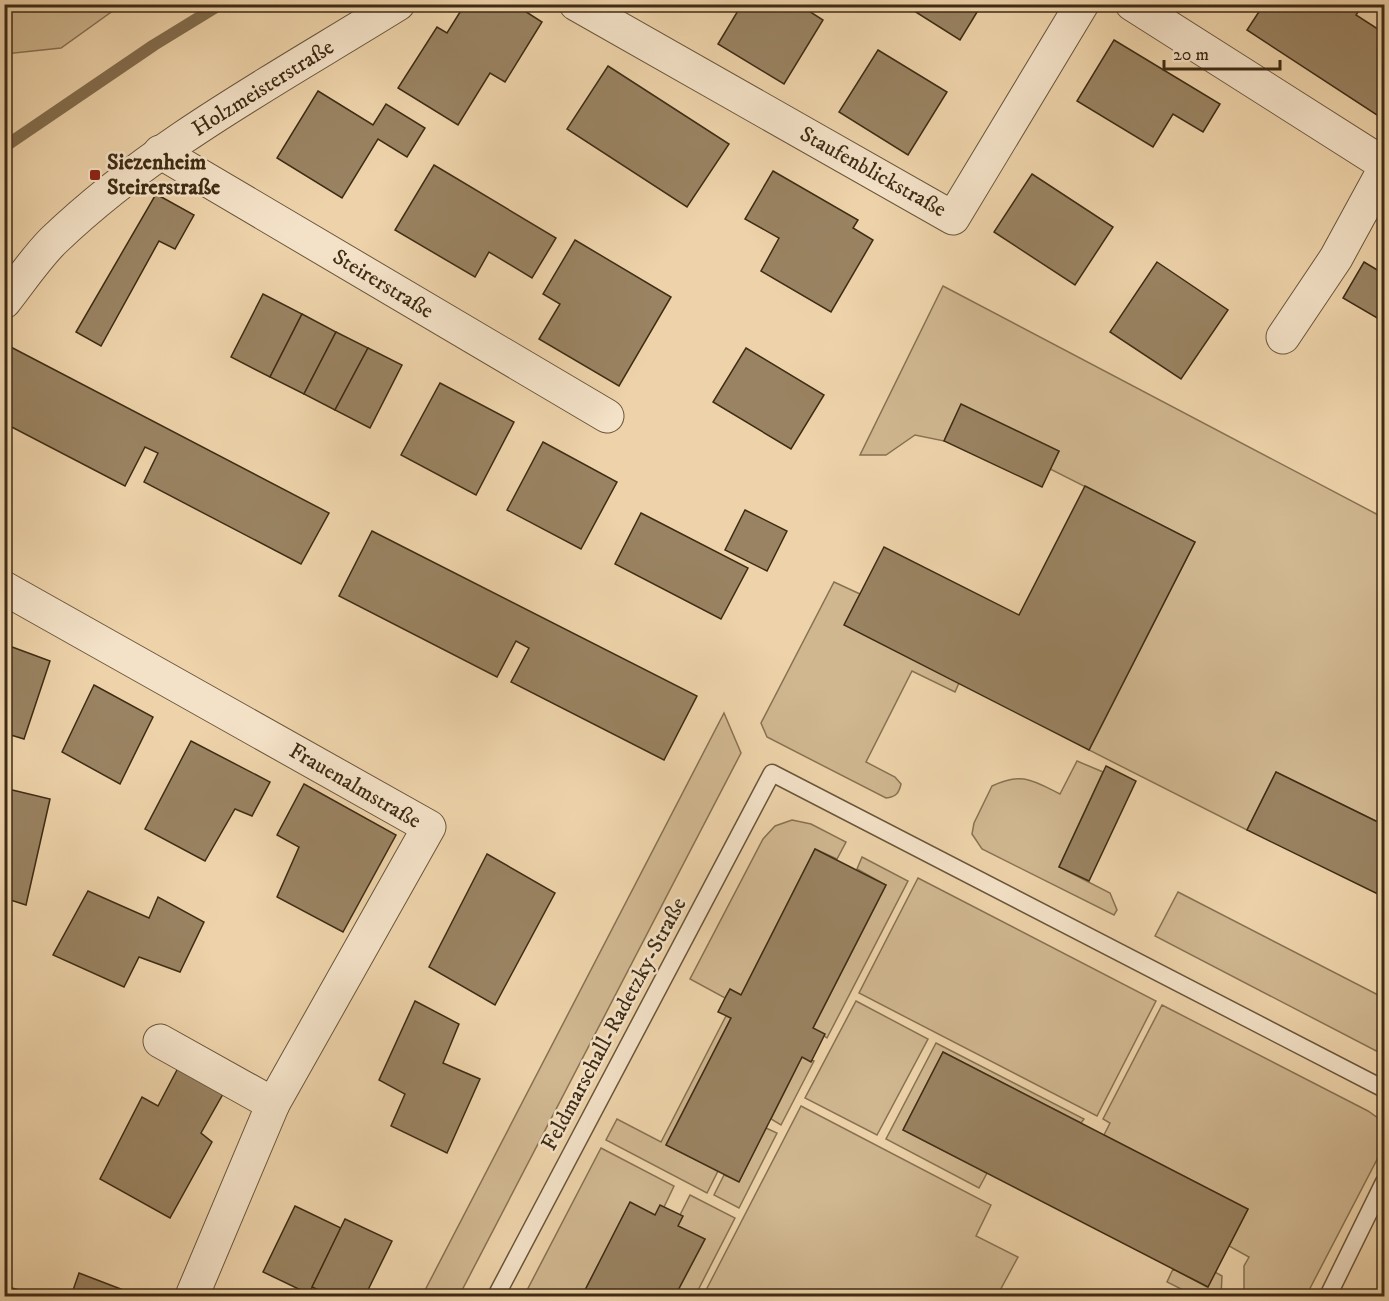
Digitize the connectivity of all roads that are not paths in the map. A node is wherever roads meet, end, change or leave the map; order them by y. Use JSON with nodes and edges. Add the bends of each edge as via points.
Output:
{"nodes":[{"id":1,"x":398,"y":4,"type":"edge"},
{"id":2,"x":576,"y":4,"type":"edge"},
{"id":3,"x":1082,"y":4,"type":"edge"},
{"id":4,"x":1132,"y":4,"type":"edge"},
{"id":5,"x":160,"y":152,"type":"junction"},
{"id":6,"x":1384,"y":164,"type":"edge"},
{"id":7,"x":1384,"y":170,"type":"edge"},
{"id":8,"x":4,"y":302,"type":"edge"},
{"id":9,"x":1283,"y":337,"type":"dead end"},
{"id":10,"x":607,"y":416,"type":"dead end"},
{"id":11,"x":4,"y":588,"type":"edge"},
{"id":12,"x":160,"y":1041,"type":"dead end"},
{"id":13,"x":1384,"y":1089,"type":"edge"},
{"id":14,"x":273,"y":1104,"type":"junction"},
{"id":15,"x":1384,"y":1182,"type":"edge"},
{"id":16,"x":192,"y":1296,"type":"edge"},
{"id":17,"x":496,"y":1296,"type":"edge"},
{"id":18,"x":1328,"y":1296,"type":"edge"}],
"edges":[{"from":1,"to":5,"type":"street","name":"Holzmeisterstraße"},
{"from":2,"to":3,"type":"street","name":"Staufenblickstraße","via":[[953,218]]},
{"from":4,"to":6,"type":"street"},
{"from":5,"to":8,"type":"street","name":"Holzmeisterstraße","via":[[118,182],[51,243]]},
{"from":5,"to":10,"type":"street","name":"Steirerstraße"},
{"from":7,"to":9,"type":"street","via":[[1336,258]]},
{"from":11,"to":14,"type":"street","name":"Frauenalmstraße","via":[[429,827]]},
{"from":12,"to":14,"type":"street"},
{"from":13,"to":17,"type":"lane","name":"Feldmarschall-Radetzky-Straße","via":[[772,773]]},
{"from":14,"to":16,"type":"street","name":"Frauenalmstraße"},
{"from":15,"to":18,"type":"lane"}]}
